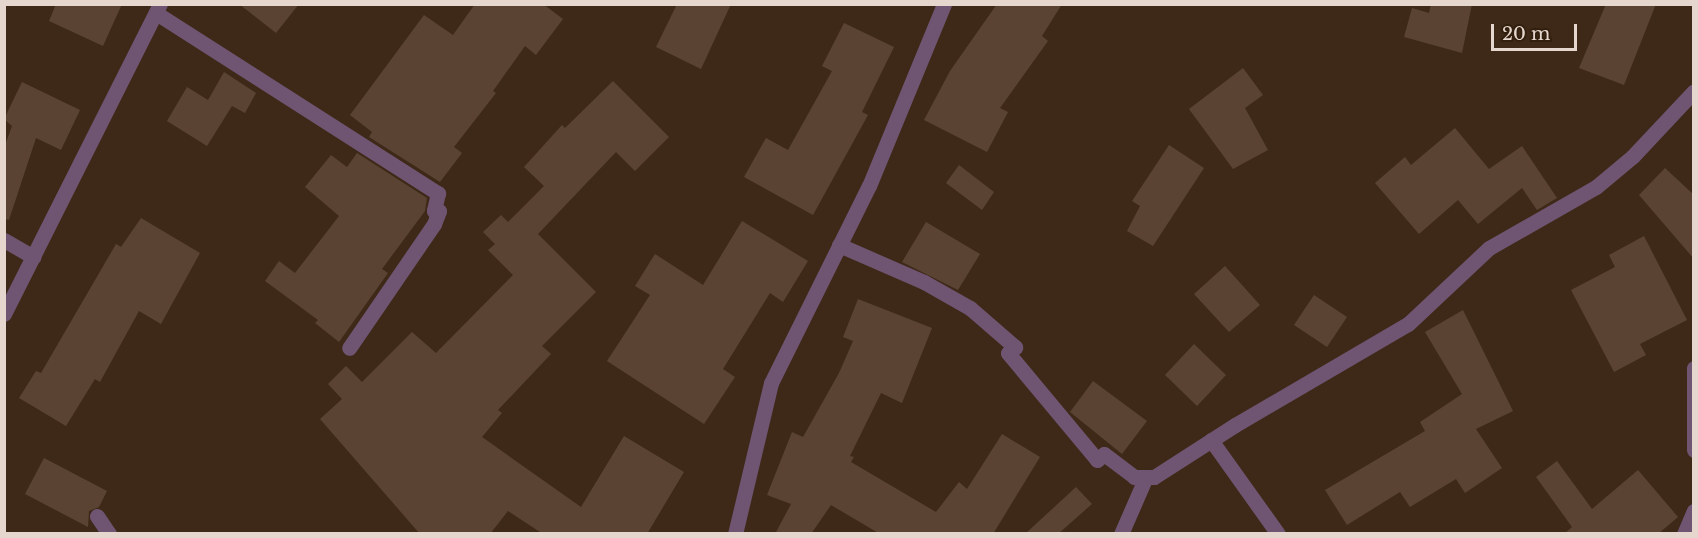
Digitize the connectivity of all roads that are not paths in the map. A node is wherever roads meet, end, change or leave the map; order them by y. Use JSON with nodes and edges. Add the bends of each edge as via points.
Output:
{"nodes":[{"id":1,"x":944,"y":4,"type":"edge"},
{"id":2,"x":158,"y":9,"type":"edge"},
{"id":3,"x":1694,"y":91,"type":"edge"},
{"id":4,"x":4,"y":240,"type":"edge"},
{"id":5,"x":839,"y":245,"type":"junction"},
{"id":6,"x":33,"y":257,"type":"junction"},
{"id":7,"x":4,"y":314,"type":"edge"},
{"id":8,"x":349,"y":348,"type":"dead end"},
{"id":9,"x":1694,"y":368,"type":"edge"},
{"id":10,"x":1211,"y":440,"type":"junction"},
{"id":11,"x":1694,"y":450,"type":"edge"},
{"id":12,"x":1145,"y":479,"type":"junction"},
{"id":13,"x":1694,"y":511,"type":"edge"},
{"id":14,"x":97,"y":516,"type":"dead end"},
{"id":15,"x":109,"y":534,"type":"edge"},
{"id":16,"x":735,"y":534,"type":"edge"},
{"id":17,"x":1122,"y":534,"type":"edge"},
{"id":18,"x":1278,"y":534,"type":"edge"},
{"id":19,"x":1684,"y":534,"type":"edge"}],
"edges":[{"from":1,"to":5,"type":"street","via":[[869,186]]},
{"from":2,"to":6,"type":"street"},
{"from":2,"to":8,"type":"street","via":[[438,193],[434,211],[439,211],[434,224]]},
{"from":3,"to":10,"type":"street","via":[[1633,156],[1596,187],[1489,248],[1408,324]]},
{"from":4,"to":6,"type":"street"},
{"from":5,"to":12,"type":"street","via":[[924,282],[970,308],[1015,347],[1008,353],[1097,460],[1104,454],[1125,471]]},
{"from":5,"to":16,"type":"street","via":[[771,383]]},
{"from":6,"to":7,"type":"street"},
{"from":9,"to":11,"type":"street"},
{"from":10,"to":12,"type":"street","via":[[1164,473]]},
{"from":10,"to":18,"type":"street"},
{"from":12,"to":17,"type":"street"},
{"from":13,"to":19,"type":"street"},
{"from":14,"to":15,"type":"street"}]}
